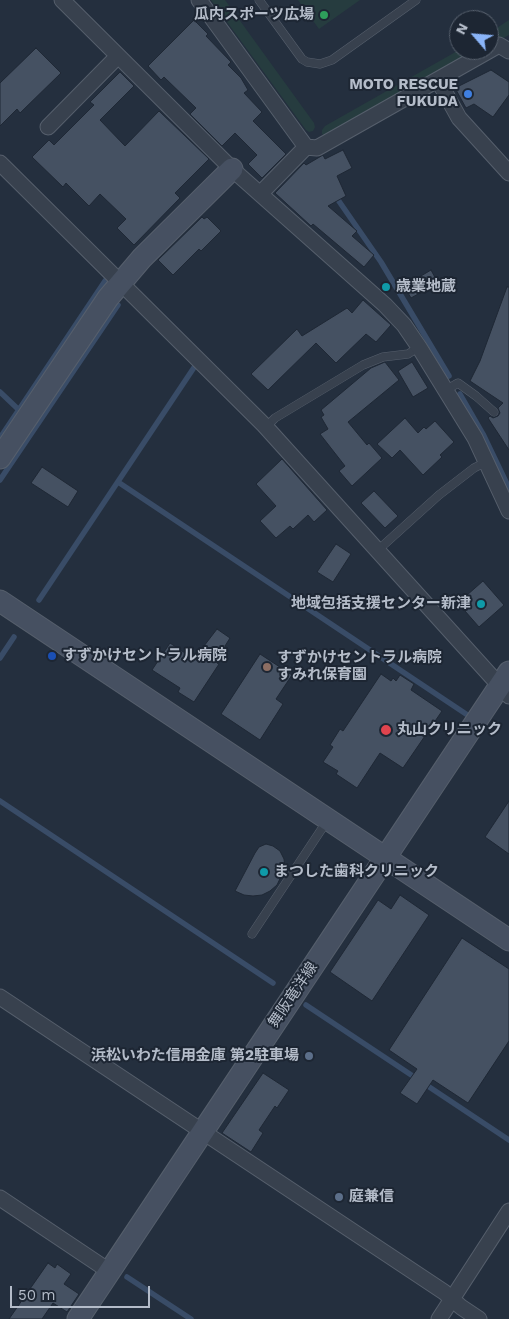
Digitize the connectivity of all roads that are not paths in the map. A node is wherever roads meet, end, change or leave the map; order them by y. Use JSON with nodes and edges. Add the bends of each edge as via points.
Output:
{"nodes":[{"id":1,"x":62,"y":0,"type":"edge"},
{"id":2,"x":199,"y":0,"type":"edge"},
{"id":3,"x":259,"y":0,"type":"edge"},
{"id":4,"x":416,"y":0,"type":"edge"},
{"id":5,"x":509,"y":51,"type":"edge"},
{"id":6,"x":118,"y":56,"type":"junction"},
{"id":7,"x":438,"y":80,"type":"junction"},
{"id":8,"x":48,"y":127,"type":"dead end"},
{"id":9,"x":306,"y":147,"type":"junction"},
{"id":10,"x":0,"y":163,"type":"edge"},
{"id":11,"x":232,"y":169,"type":"junction"},
{"id":12,"x":509,"y":173,"type":"edge"},
{"id":13,"x":260,"y":194,"type":"junction"},
{"id":14,"x":120,"y":283,"type":"junction"},
{"id":15,"x":419,"y":347,"type":"junction"},
{"id":16,"x":446,"y":390,"type":"junction"},
{"id":17,"x":494,"y":412,"type":"dead end"},
{"id":18,"x":266,"y":427,"type":"junction"},
{"id":19,"x":0,"y":458,"type":"edge"},
{"id":20,"x":486,"y":462,"type":"junction"},
{"id":21,"x":508,"y":505,"type":"edge"},
{"id":22,"x":378,"y":550,"type":"junction"},
{"id":23,"x":0,"y":601,"type":"edge"},
{"id":24,"x":506,"y":684,"type":"edge"},
{"id":25,"x":328,"y":820,"type":"junction"},
{"id":26,"x":385,"y":858,"type":"junction"},
{"id":27,"x":252,"y":934,"type":"dead end"},
{"id":28,"x":509,"y":940,"type":"edge"},
{"id":29,"x":0,"y":997,"type":"edge"},
{"id":30,"x":202,"y":1132,"type":"junction"},
{"id":31,"x":0,"y":1198,"type":"edge"},
{"id":32,"x":509,"y":1211,"type":"edge"},
{"id":33,"x":109,"y":1271,"type":"junction"},
{"id":34,"x":452,"y":1300,"type":"junction"},
{"id":35,"x":78,"y":1319,"type":"edge"},
{"id":36,"x":439,"y":1319,"type":"edge"},
{"id":37,"x":479,"y":1319,"type":"edge"}],
"edges":[{"from":1,"to":6,"type":"street"},
{"from":2,"to":9,"type":"street"},
{"from":3,"to":4,"type":"lane","via":[[302,59],[320,64],[332,60]]},
{"from":5,"to":7,"type":"street","via":[[499,45]]},
{"from":6,"to":8,"type":"street"},
{"from":6,"to":11,"type":"street"},
{"from":7,"to":9,"type":"street","via":[[317,148]]},
{"from":7,"to":12,"type":"street","via":[[460,118]]},
{"from":9,"to":13,"type":"street"},
{"from":10,"to":14,"type":"street"},
{"from":11,"to":13,"type":"street"},
{"from":11,"to":14,"type":"street"},
{"from":13,"to":15,"type":"street","via":[[385,305]]},
{"from":14,"to":18,"type":"street"},
{"from":14,"to":19,"type":"street"},
{"from":15,"to":16,"type":"street"},
{"from":15,"to":18,"type":"lane","via":[[408,354],[383,357],[363,365],[275,418]]},
{"from":16,"to":17,"type":"lane","via":[[458,383]]},
{"from":16,"to":20,"type":"street"},
{"from":18,"to":22,"type":"street"},
{"from":20,"to":21,"type":"street"},
{"from":20,"to":22,"type":"lane","via":[[439,495]]},
{"from":22,"to":24,"type":"street"},
{"from":23,"to":25,"type":"street"},
{"from":24,"to":26,"type":"street","name":"舞阪竜洋線"},
{"from":25,"to":26,"type":"street"},
{"from":25,"to":27,"type":"lane"},
{"from":26,"to":28,"type":"street"},
{"from":26,"to":30,"type":"street","name":"舞阪竜洋線"},
{"from":29,"to":30,"type":"street"},
{"from":30,"to":33,"type":"street","name":"舞阪竜洋線"},
{"from":30,"to":34,"type":"street"},
{"from":31,"to":33,"type":"street"},
{"from":32,"to":34,"type":"street"},
{"from":33,"to":35,"type":"street","name":"舞阪竜洋線"},
{"from":34,"to":36,"type":"street"},
{"from":34,"to":37,"type":"street"}]}
